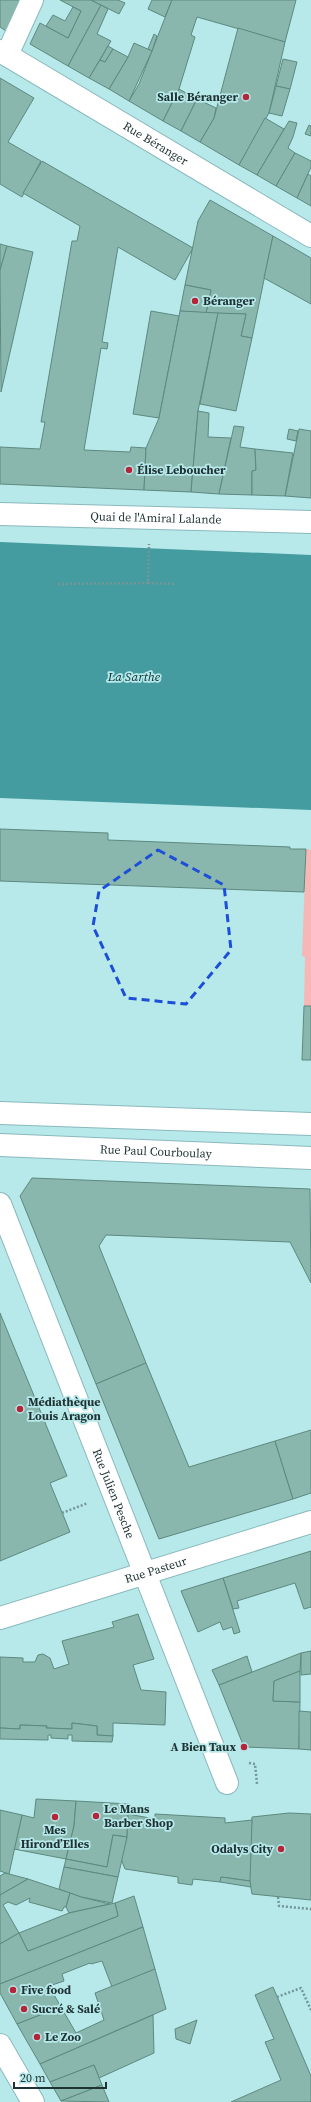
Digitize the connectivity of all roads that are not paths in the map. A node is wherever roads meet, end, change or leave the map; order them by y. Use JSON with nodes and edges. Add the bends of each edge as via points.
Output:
{"nodes":[{"id":1,"x":32,"y":0,"type":"edge"},
{"id":2,"x":4,"y":53,"type":"edge"},
{"id":3,"x":311,"y":236,"type":"edge"},
{"id":4,"x":0,"y":514,"type":"edge"},
{"id":5,"x":311,"y":522,"type":"edge"},
{"id":6,"x":0,"y":1114,"type":"edge"},
{"id":7,"x":311,"y":1124,"type":"edge"},
{"id":8,"x":0,"y":1145,"type":"edge"},
{"id":9,"x":311,"y":1158,"type":"edge"},
{"id":10,"x":0,"y":1204,"type":"edge"},
{"id":11,"x":311,"y":1522,"type":"edge"},
{"id":12,"x":145,"y":1573,"type":"junction"},
{"id":13,"x":0,"y":1618,"type":"edge"},
{"id":14,"x":227,"y":1783,"type":"dead end"},
{"id":15,"x":0,"y":2045,"type":"edge"},
{"id":16,"x":33,"y":2102,"type":"edge"}],
"edges":[{"from":1,"to":2,"type":"street"},
{"from":2,"to":3,"type":"street","name":"Rue Béranger"},
{"from":4,"to":5,"type":"street","name":"Quai de l'Amiral Lalande"},
{"from":6,"to":7,"type":"street"},
{"from":8,"to":9,"type":"street","name":"Rue Paul Courboulay"},
{"from":10,"to":12,"type":"street","name":"Rue Julien Pesche"},
{"from":11,"to":12,"type":"street","name":"Rue Pasteur"},
{"from":12,"to":13,"type":"street","name":"Rue Pasteur"},
{"from":12,"to":14,"type":"street","name":"Rue Julien Pesche"},
{"from":15,"to":16,"type":"street"}]}
